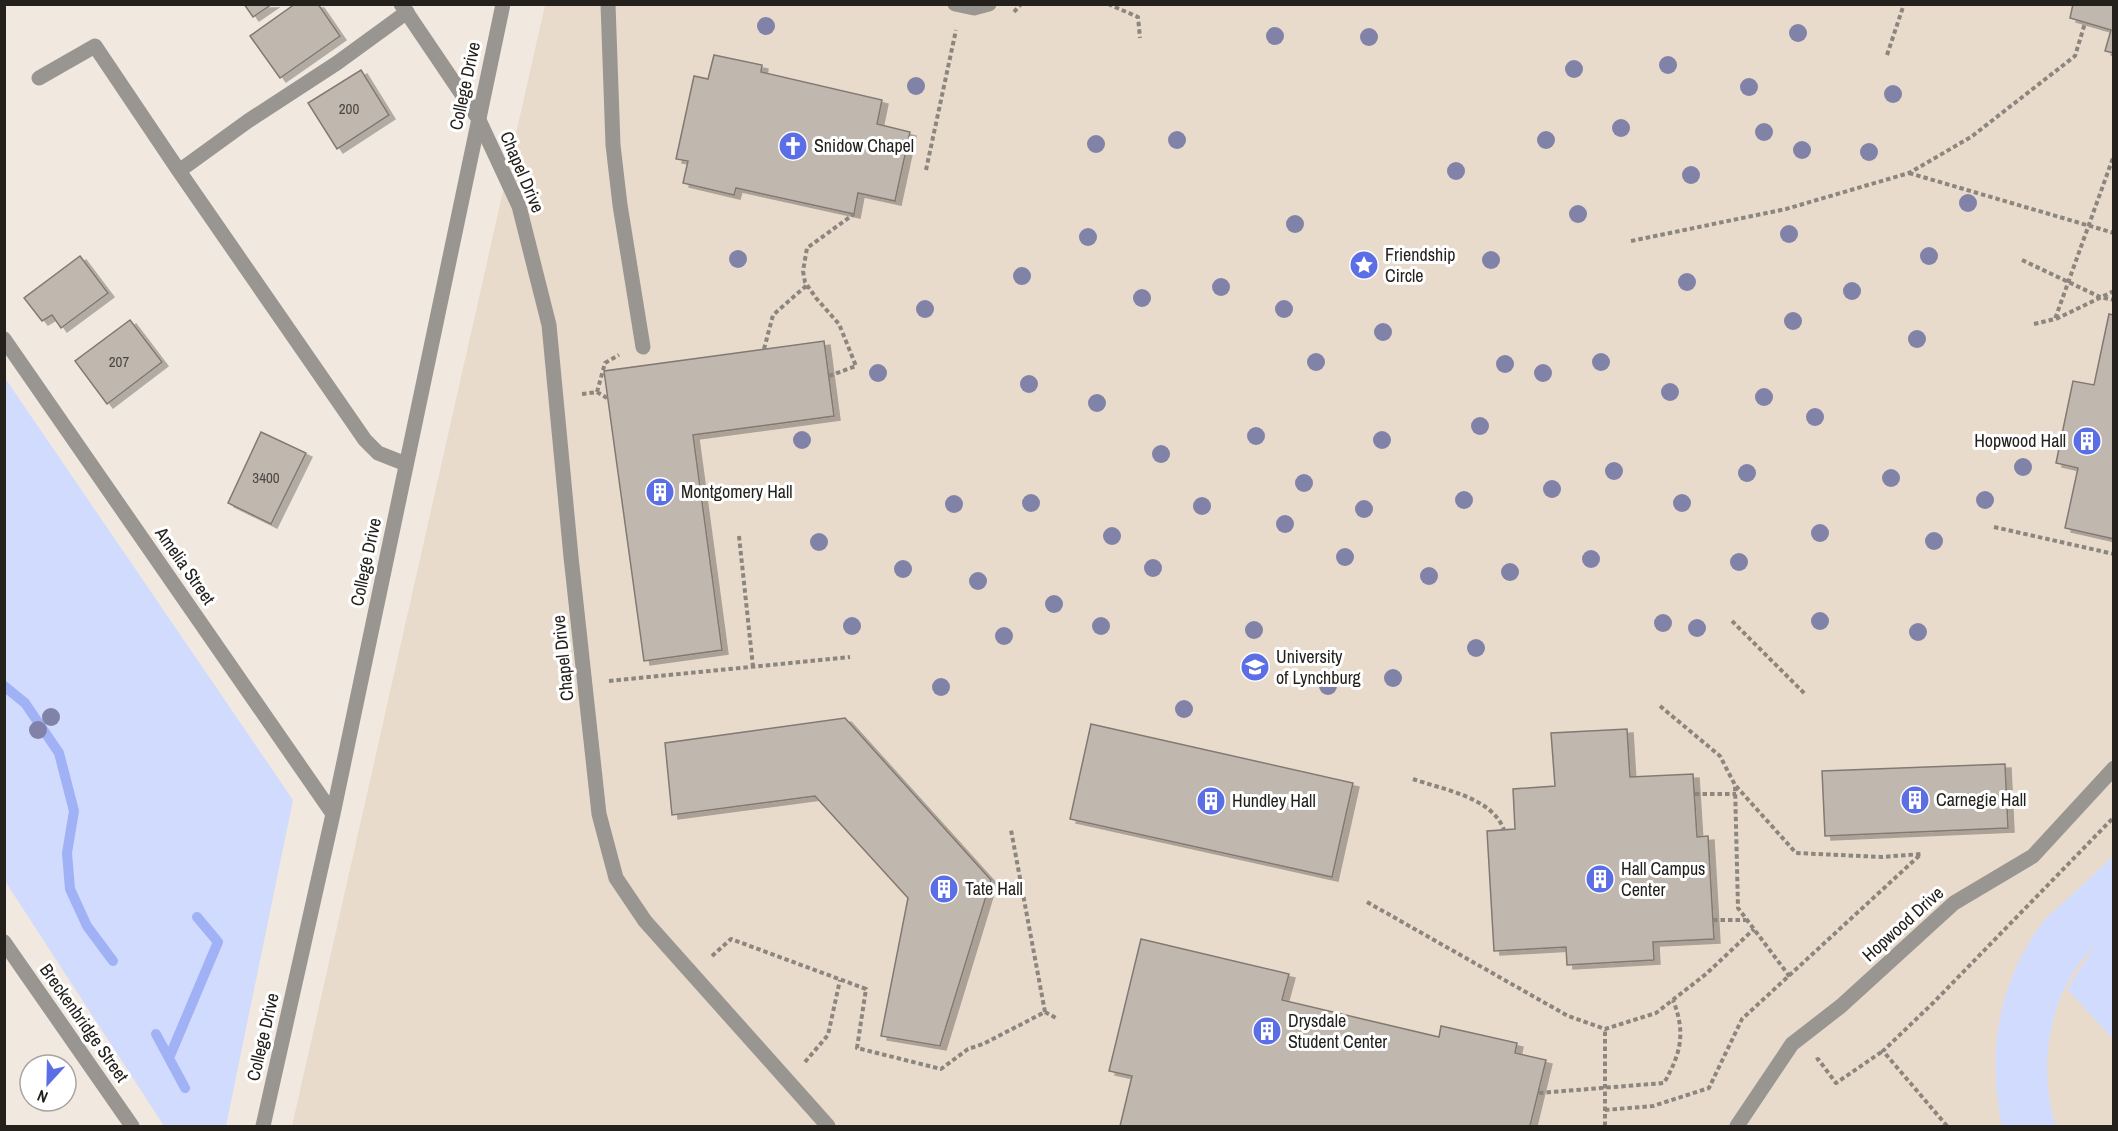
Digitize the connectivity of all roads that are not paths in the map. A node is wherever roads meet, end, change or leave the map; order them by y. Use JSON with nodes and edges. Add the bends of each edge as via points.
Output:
{"nodes":[{"id":1,"x":503,"y":4,"type":"edge"},
{"id":2,"x":608,"y":4,"type":"edge"},
{"id":3,"x":956,"y":4,"type":"edge"},
{"id":4,"x":989,"y":4,"type":"edge"},
{"id":5,"x":404,"y":8,"type":"edge"},
{"id":6,"x":39,"y":78,"type":"dead end"},
{"id":7,"x":478,"y":118,"type":"junction"},
{"id":8,"x":179,"y":171,"type":"junction"},
{"id":9,"x":4,"y":339,"type":"edge"},
{"id":10,"x":643,"y":344,"type":"road end"},
{"id":11,"x":406,"y":464,"type":"junction"},
{"id":12,"x":2114,"y":768,"type":"edge"},
{"id":13,"x":333,"y":814,"type":"junction"},
{"id":14,"x":4,"y":942,"type":"edge"},
{"id":15,"x":132,"y":1126,"type":"edge"},
{"id":16,"x":263,"y":1126,"type":"edge"},
{"id":17,"x":828,"y":1126,"type":"edge"},
{"id":18,"x":1737,"y":1126,"type":"edge"}],
"edges":[{"from":1,"to":7,"type":"street","name":"College Drive"},
{"from":2,"to":10,"type":"street","via":[[613,146]]},
{"from":3,"to":4,"type":"street","via":[[974,8]]},
{"from":5,"to":7,"type":"street","name":"Chapel Drive"},
{"from":5,"to":8,"type":"street","via":[[337,63]]},
{"from":6,"to":8,"type":"street","via":[[95,46]]},
{"from":7,"to":11,"type":"street","name":"College Drive"},
{"from":7,"to":17,"type":"street","name":"Chapel Drive","via":[[519,206],[549,325],[599,814],[616,878],[645,921]]},
{"from":8,"to":11,"type":"street","via":[[365,440],[378,453]]},
{"from":9,"to":13,"type":"street","name":"Amelia Street"},
{"from":11,"to":13,"type":"street","name":"College Drive"},
{"from":12,"to":18,"type":"street","name":"Hopwood Drive","via":[[2033,856],[1954,903],[1841,1006],[1792,1044]]},
{"from":13,"to":16,"type":"street","name":"College Drive"},
{"from":14,"to":15,"type":"street","name":"Breckenbridge Street"}]}
